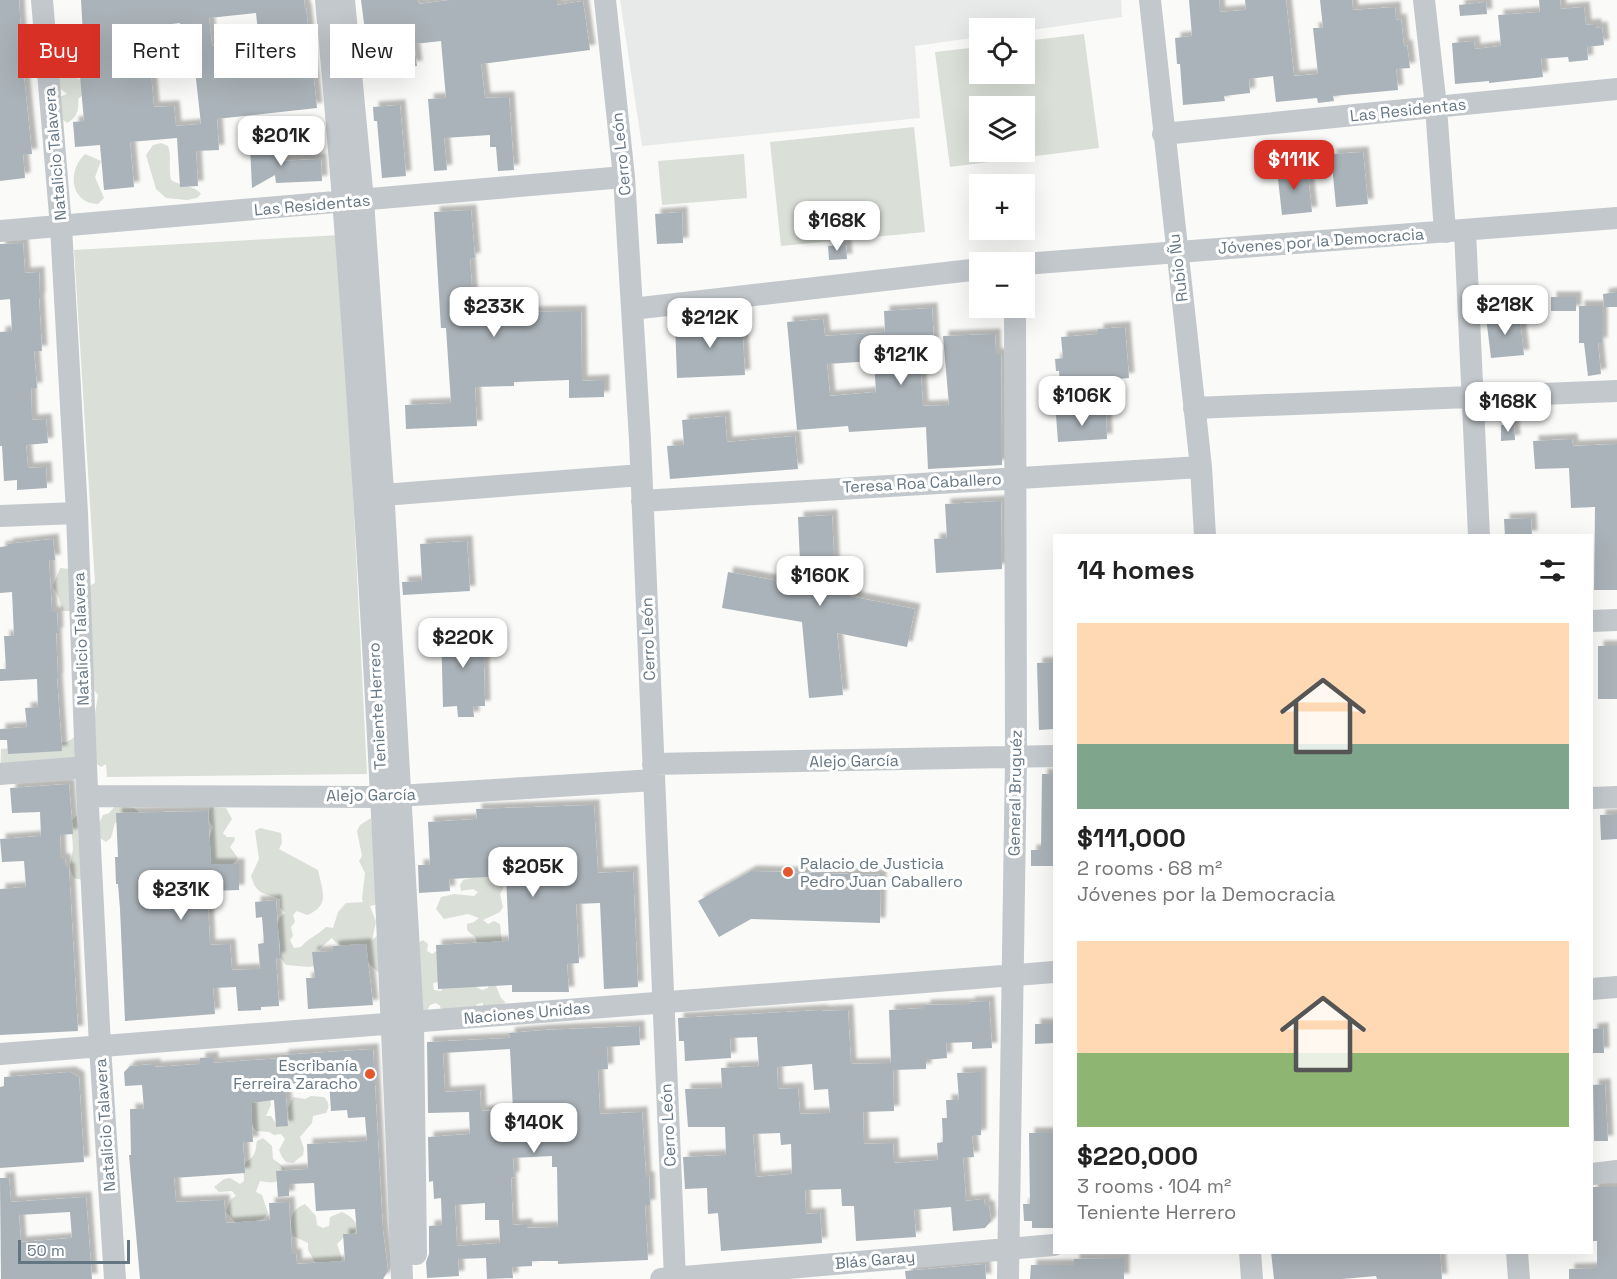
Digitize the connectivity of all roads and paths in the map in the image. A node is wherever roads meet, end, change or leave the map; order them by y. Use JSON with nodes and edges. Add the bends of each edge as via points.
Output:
{"nodes":[{"id":1,"x":42,"y":0,"type":"edge"},
{"id":2,"x":326,"y":0,"type":"edge"},
{"id":3,"x":344,"y":0,"type":"edge"},
{"id":4,"x":604,"y":0,"type":"edge"},
{"id":5,"x":1150,"y":0,"type":"edge"},
{"id":6,"x":1424,"y":0,"type":"edge"},
{"id":7,"x":332,"y":24,"type":"edge"},
{"id":8,"x":343,"y":24,"type":"edge"},
{"id":9,"x":342,"y":78,"type":"edge"},
{"id":10,"x":1617,"y":89,"type":"edge"},
{"id":11,"x":1436,"y":107,"type":"junction"},
{"id":12,"x":1163,"y":134,"type":"junction"},
{"id":13,"x":624,"y":177,"type":"junction"},
{"id":14,"x":354,"y":201,"type":"junction"},
{"id":15,"x":1617,"y":218,"type":"edge"},
{"id":16,"x":61,"y":226,"type":"junction"},
{"id":17,"x":0,"y":231,"type":"edge"},
{"id":18,"x":1455,"y":232,"type":"junction"},
{"id":19,"x":1177,"y":251,"type":"junction"},
{"id":20,"x":1035,"y":263,"type":"edge"},
{"id":21,"x":969,"y":269,"type":"edge"},
{"id":22,"x":632,"y":309,"type":"junction"},
{"id":23,"x":1015,"y":318,"type":"edge"},
{"id":24,"x":1617,"y":391,"type":"edge"},
{"id":25,"x":1472,"y":395,"type":"junction"},
{"id":26,"x":1194,"y":408,"type":"junction"},
{"id":27,"x":1201,"y":468,"type":"junction"},
{"id":28,"x":641,"y":475,"type":"junction"},
{"id":29,"x":1016,"y":478,"type":"junction"},
{"id":30,"x":374,"y":496,"type":"junction"},
{"id":31,"x":642,"y":501,"type":"junction"},
{"id":32,"x":77,"y":513,"type":"junction"},
{"id":33,"x":0,"y":516,"type":"edge"},
{"id":34,"x":1205,"y":534,"type":"edge"},
{"id":35,"x":1479,"y":534,"type":"edge"},
{"id":36,"x":1617,"y":620,"type":"edge"},
{"id":37,"x":1593,"y":621,"type":"edge"},
{"id":38,"x":1053,"y":756,"type":"edge"},
{"id":39,"x":1016,"y":758,"type":"junction"},
{"id":40,"x":86,"y":767,"type":"junction"},
{"id":41,"x":654,"y":772,"type":"junction"},
{"id":42,"x":0,"y":774,"type":"edge"},
{"id":43,"x":88,"y":796,"type":"junction"},
{"id":44,"x":391,"y":796,"type":"junction"},
{"id":45,"x":1617,"y":797,"type":"edge"},
{"id":46,"x":1593,"y":798,"type":"edge"},
{"id":47,"x":1053,"y":972,"type":"edge"},
{"id":48,"x":1012,"y":975,"type":"junction"},
{"id":49,"x":1617,"y":987,"type":"edge"},
{"id":50,"x":1593,"y":989,"type":"edge"},
{"id":51,"x":662,"y":1002,"type":"junction"},
{"id":52,"x":403,"y":1023,"type":"junction"},
{"id":53,"x":100,"y":1046,"type":"junction"},
{"id":54,"x":0,"y":1054,"type":"edge"},
{"id":55,"x":406,"y":1169,"type":"junction"},
{"id":56,"x":1617,"y":1171,"type":"edge"},
{"id":57,"x":1593,"y":1173,"type":"edge"},
{"id":58,"x":1053,"y":1245,"type":"edge"},
{"id":59,"x":1009,"y":1249,"type":"junction"},
{"id":60,"x":1250,"y":1254,"type":"edge"},
{"id":61,"x":1518,"y":1254,"type":"edge"},
{"id":62,"x":115,"y":1279,"type":"edge"},
{"id":63,"x":402,"y":1279,"type":"edge"},
{"id":64,"x":417,"y":1279,"type":"edge"},
{"id":65,"x":670,"y":1279,"type":"edge"},
{"id":66,"x":1008,"y":1279,"type":"edge"},
{"id":67,"x":1252,"y":1279,"type":"edge"},
{"id":68,"x":1519,"y":1279,"type":"edge"}],
"edges":[{"from":1,"to":16,"type":"street","name":"Natalicio Talavera"},
{"from":2,"to":7,"type":"street","name":"Teniente Herrero"},
{"from":3,"to":8,"type":"street","name":"Teniente Herrero"},
{"from":4,"to":13,"type":"street","name":"Cerro León"},
{"from":5,"to":12,"type":"street","name":"Rubio Ñu"},
{"from":6,"to":11,"type":"street"},
{"from":9,"to":14,"type":"street","name":"Teniente Herrero"},
{"from":10,"to":11,"type":"street","name":"Las Residentas"},
{"from":11,"to":12,"type":"street","name":"Las Residentas"},
{"from":11,"to":18,"type":"street"},
{"from":12,"to":19,"type":"street","name":"Rubio Ñu"},
{"from":13,"to":14,"type":"street","name":"Las Residentas"},
{"from":13,"to":22,"type":"street","name":"Cerro León"},
{"from":14,"to":16,"type":"street","name":"Las Residentas"},
{"from":14,"to":30,"type":"street","name":"Teniente Herrero"},
{"from":15,"to":18,"type":"street","name":"Jóvenes por la Democracia"},
{"from":16,"to":17,"type":"street","name":"Las Residentas"},
{"from":16,"to":32,"type":"street","name":"Natalicio Talavera"},
{"from":18,"to":19,"type":"street","name":"Jóvenes por la Democracia"},
{"from":18,"to":25,"type":"street"},
{"from":19,"to":20,"type":"street","name":"Jóvenes por la Democracia"},
{"from":19,"to":26,"type":"street","name":"Rubio Ñu"},
{"from":21,"to":22,"type":"street"},
{"from":22,"to":28,"type":"street","name":"Cerro León"},
{"from":23,"to":29,"type":"street","name":"General Bruguéz"},
{"from":24,"to":25,"type":"street"},
{"from":25,"to":26,"type":"street"},
{"from":25,"to":35,"type":"street"},
{"from":26,"to":27,"type":"street","name":"Rubio Ñu"},
{"from":27,"to":29,"type":"street","name":"Teresa Roa Caballero"},
{"from":27,"to":34,"type":"street","name":"Rubio Ñu"},
{"from":28,"to":30,"type":"street"},
{"from":28,"to":31,"type":"street","name":"Cerro León"},
{"from":29,"to":31,"type":"street","name":"Teresa Roa Caballero"},
{"from":29,"to":39,"type":"street","name":"General Bruguéz"},
{"from":30,"to":44,"type":"street","name":"Teniente Herrero"},
{"from":31,"to":41,"type":"street","name":"Cerro León"},
{"from":32,"to":33,"type":"street"},
{"from":32,"to":40,"type":"street","name":"Natalicio Talavera"},
{"from":36,"to":37,"type":"street"},
{"from":38,"to":39,"type":"street","name":"Alejo García"},
{"from":39,"to":41,"type":"street","name":"Alejo García"},
{"from":39,"to":48,"type":"street","name":"General Bruguéz"},
{"from":40,"to":42,"type":"street"},
{"from":40,"to":43,"type":"street","name":"Natalicio Talavera"},
{"from":41,"to":44,"type":"street","name":"Alejo García"},
{"from":41,"to":51,"type":"street","name":"Cerro León"},
{"from":43,"to":44,"type":"street","name":"Alejo García"},
{"from":43,"to":53,"type":"street","name":"Natalicio Talavera"},
{"from":44,"to":52,"type":"street","name":"Teniente Herrero"},
{"from":45,"to":46,"type":"street"},
{"from":47,"to":48,"type":"street","name":"Naciones Unidas"},
{"from":48,"to":51,"type":"street","name":"Naciones Unidas"},
{"from":48,"to":59,"type":"street","name":"General Bruguéz"},
{"from":49,"to":50,"type":"street"},
{"from":51,"to":52,"type":"street","name":"Naciones Unidas"},
{"from":51,"to":65,"type":"street","name":"Cerro León"},
{"from":52,"to":53,"type":"street","name":"Naciones Unidas"},
{"from":52,"to":55,"type":"street","name":"Teniente Herrero"},
{"from":53,"to":54,"type":"street","name":"Naciones Unidas"},
{"from":53,"to":62,"type":"street","name":"Natalicio Talavera"},
{"from":55,"to":63,"type":"street","name":"Teniente Herrero"},
{"from":55,"to":64,"type":"street","name":"Teniente Herrero"},
{"from":56,"to":57,"type":"street"},
{"from":58,"to":59,"type":"street","name":"Blás Garay"},
{"from":59,"to":65,"type":"street","name":"Blás Garay"},
{"from":59,"to":66,"type":"street","name":"General Bruguéz"},
{"from":60,"to":67,"type":"street"},
{"from":61,"to":68,"type":"street"}]}
